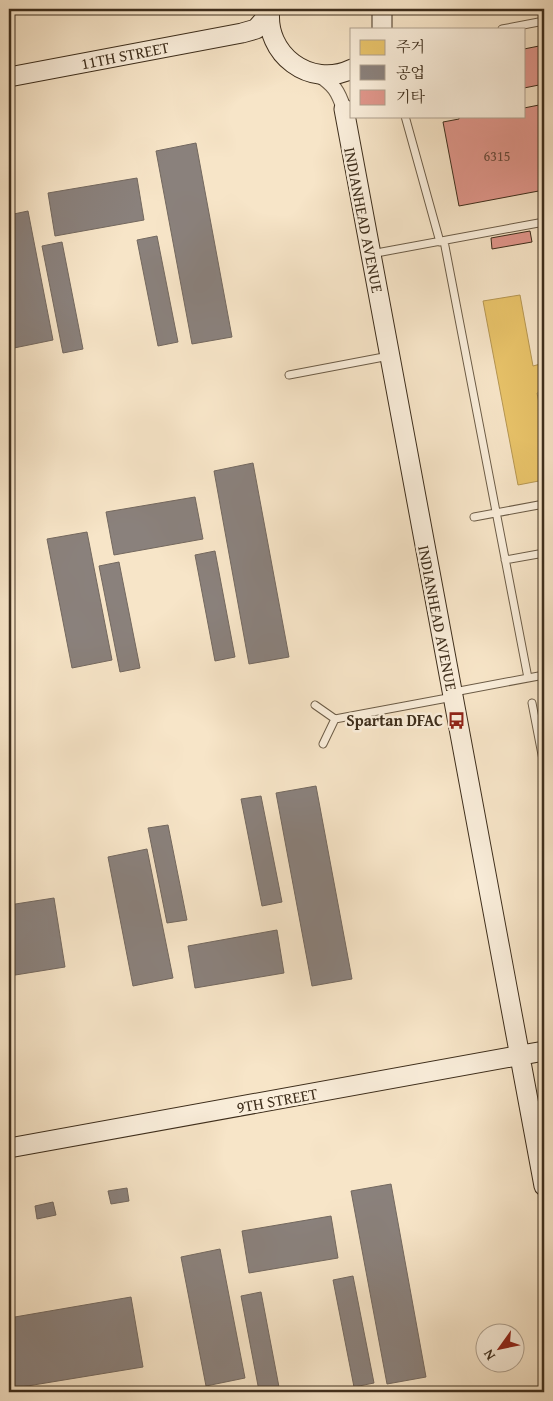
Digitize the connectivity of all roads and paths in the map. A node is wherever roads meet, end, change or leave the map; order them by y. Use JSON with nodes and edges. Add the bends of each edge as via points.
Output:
{"nodes":[{"id":1,"x":396,"y":9,"type":"edge"},
{"id":2,"x":270,"y":11,"type":"edge"},
{"id":3,"x":382,"y":20,"type":"edge"},
{"id":4,"x":544,"y":21,"type":"edge"},
{"id":5,"x":507,"y":28,"type":"edge"},
{"id":6,"x":242,"y":33,"type":"junction"},
{"id":7,"x":275,"y":43,"type":"junction"},
{"id":8,"x":350,"y":70,"type":"edge"},
{"id":9,"x":350,"y":72,"type":"edge"},
{"id":10,"x":319,"y":75,"type":"junction"},
{"id":11,"x":9,"y":77,"type":"edge"},
{"id":12,"x":344,"y":109,"type":"junction"},
{"id":13,"x":406,"y":118,"type":"edge"},
{"id":14,"x":544,"y":222,"type":"edge"},
{"id":15,"x":442,"y":241,"type":"junction"},
{"id":16,"x":371,"y":254,"type":"junction"},
{"id":17,"x":390,"y":356,"type":"junction"},
{"id":18,"x":288,"y":375,"type":"dead end"},
{"id":19,"x":544,"y":504,"type":"edge"},
{"id":20,"x":496,"y":513,"type":"junction"},
{"id":21,"x":474,"y":517,"type":"dead end"},
{"id":22,"x":544,"y":553,"type":"edge"},
{"id":23,"x":505,"y":560,"type":"junction"},
{"id":24,"x":544,"y":675,"type":"edge"},
{"id":25,"x":528,"y":678,"type":"junction"},
{"id":26,"x":453,"y":695,"type":"junction"},
{"id":27,"x":532,"y":703,"type":"dead end"},
{"id":28,"x":315,"y":705,"type":"dead end"},
{"id":29,"x":335,"y":719,"type":"junction"},
{"id":30,"x":323,"y":744,"type":"dead end"},
{"id":31,"x":544,"y":765,"type":"edge"},
{"id":32,"x":544,"y":1051,"type":"edge"},
{"id":33,"x":520,"y":1056,"type":"junction"},
{"id":34,"x":9,"y":1148,"type":"edge"},
{"id":35,"x":544,"y":1186,"type":"edge"}],
"edges":[{"from":1,"to":3,"type":"main road"},
{"from":2,"to":6,"type":"main road","via":[[256,29]]},
{"from":2,"to":7,"type":"main road","via":[[270,29]]},
{"from":4,"to":5,"type":"lane"},
{"from":6,"to":7,"type":"main road","via":[[255,32]]},
{"from":6,"to":11,"type":"main road","name":"11TH STREET"},
{"from":7,"to":10,"type":"main road","via":[[291,63]]},
{"from":8,"to":10,"type":"main road"},
{"from":9,"to":12,"type":"street","via":[[342,93]]},
{"from":10,"to":12,"type":"street","via":[[331,83]]},
{"from":12,"to":16,"type":"main road","name":"INDIANHEAD AVENUE"},
{"from":13,"to":15,"type":"lane"},
{"from":14,"to":15,"type":"lane"},
{"from":15,"to":16,"type":"lane"},
{"from":15,"to":20,"type":"lane"},
{"from":16,"to":17,"type":"main road","name":"INDIANHEAD AVENUE"},
{"from":17,"to":18,"type":"lane"},
{"from":17,"to":26,"type":"main road","name":"INDIANHEAD AVENUE"},
{"from":19,"to":20,"type":"lane"},
{"from":20,"to":21,"type":"lane"},
{"from":20,"to":23,"type":"lane"},
{"from":22,"to":23,"type":"lane"},
{"from":23,"to":25,"type":"lane"},
{"from":24,"to":25,"type":"lane"},
{"from":25,"to":26,"type":"lane"},
{"from":26,"to":29,"type":"lane"},
{"from":26,"to":33,"type":"main road","name":"INDIANHEAD AVENUE"},
{"from":27,"to":31,"type":"lane"},
{"from":28,"to":29,"type":"lane"},
{"from":29,"to":30,"type":"lane"},
{"from":32,"to":33,"type":"main road","name":"9TH STREET"},
{"from":33,"to":34,"type":"main road","name":"9TH STREET"},
{"from":33,"to":35,"type":"main road","name":"INDIANHEAD AVENUE"}]}
